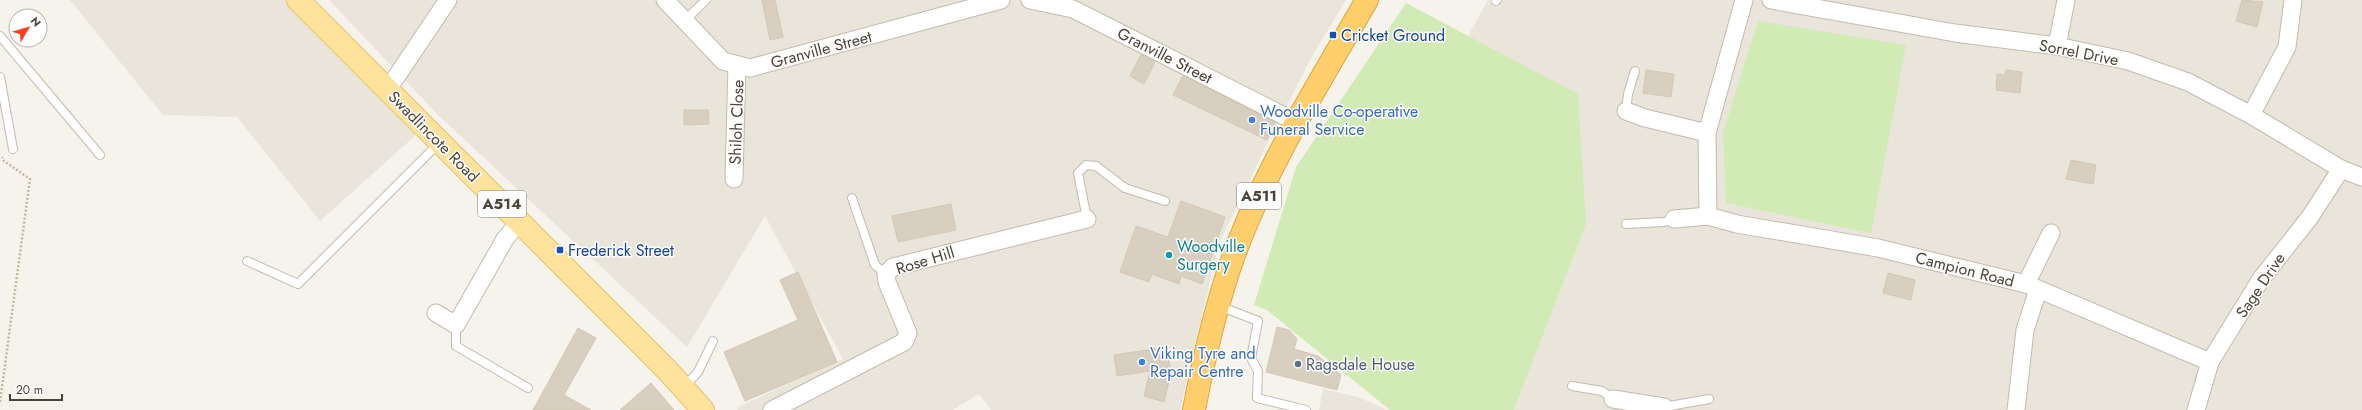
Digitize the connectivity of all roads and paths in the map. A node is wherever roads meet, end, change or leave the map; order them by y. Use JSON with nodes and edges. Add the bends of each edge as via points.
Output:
{"nodes":[{"id":1,"x":298,"y":0,"type":"edge"},
{"id":2,"x":448,"y":0,"type":"edge"},
{"id":3,"x":664,"y":0,"type":"edge"},
{"id":4,"x":706,"y":0,"type":"edge"},
{"id":5,"x":1001,"y":0,"type":"edge"},
{"id":6,"x":1030,"y":0,"type":"edge"},
{"id":7,"x":1367,"y":0,"type":"edge"},
{"id":8,"x":1744,"y":0,"type":"edge"},
{"id":9,"x":1771,"y":0,"type":"edge"},
{"id":10,"x":2066,"y":0,"type":"edge"},
{"id":11,"x":2293,"y":0,"type":"edge"},
{"id":12,"x":1049,"y":1,"type":"edge"},
{"id":13,"x":1844,"y":7,"type":"edge"},
{"id":14,"x":684,"y":20,"type":"junction"},
{"id":15,"x":0,"y":36,"type":"edge"},
{"id":16,"x":2057,"y":46,"type":"junction"},
{"id":17,"x":737,"y":65,"type":"junction"},
{"id":18,"x":1635,"y":71,"type":"dead end"},
{"id":19,"x":0,"y":78,"type":"edge"},
{"id":20,"x":388,"y":89,"type":"junction"},
{"id":21,"x":1626,"y":110,"type":"joint"},
{"id":22,"x":2251,"y":115,"type":"junction"},
{"id":23,"x":1296,"y":122,"type":"junction"},
{"id":24,"x":1707,"y":133,"type":"junction"},
{"id":25,"x":440,"y":141,"type":"junction"},
{"id":26,"x":12,"y":149,"type":"dead end"},
{"id":27,"x":0,"y":151,"type":"edge"},
{"id":28,"x":100,"y":155,"type":"dead end"},
{"id":29,"x":2341,"y":169,"type":"junction"},
{"id":30,"x":2362,"y":177,"type":"edge"},
{"id":31,"x":734,"y":179,"type":"dead end"},
{"id":32,"x":852,"y":198,"type":"dead end"},
{"id":33,"x":1165,"y":201,"type":"dead end"},
{"id":34,"x":1708,"y":216,"type":"junction"},
{"id":35,"x":1087,"y":218,"type":"joint"},
{"id":36,"x":1674,"y":219,"type":"joint"},
{"id":37,"x":520,"y":221,"type":"junction"},
{"id":38,"x":1626,"y":224,"type":"dead end"},
{"id":39,"x":2051,"y":233,"type":"dead end"},
{"id":40,"x":247,"y":262,"type":"dead end"},
{"id":41,"x":886,"y":274,"type":"junction"},
{"id":42,"x":2032,"y":287,"type":"junction"},
{"id":43,"x":1217,"y":305,"type":"junction"},
{"id":44,"x":436,"y":313,"type":"dead end"},
{"id":45,"x":456,"y":325,"type":"junction"},
{"id":46,"x":713,"y":341,"type":"dead end"},
{"id":47,"x":2210,"y":362,"type":"junction"},
{"id":48,"x":1572,"y":386,"type":"dead end"},
{"id":49,"x":528,"y":388,"type":"dead end"},
{"id":50,"x":683,"y":388,"type":"junction"},
{"id":51,"x":1613,"y":399,"type":"joint"},
{"id":52,"x":1709,"y":399,"type":"dead end"},
{"id":53,"x":0,"y":402,"type":"edge"},
{"id":54,"x":1636,"y":407,"type":"edge"},
{"id":55,"x":1664,"y":407,"type":"joint"},
{"id":56,"x":703,"y":410,"type":"edge"},
{"id":57,"x":772,"y":410,"type":"edge"},
{"id":58,"x":1194,"y":410,"type":"edge"},
{"id":59,"x":1306,"y":410,"type":"edge"},
{"id":60,"x":2016,"y":410,"type":"edge"},
{"id":61,"x":2196,"y":410,"type":"edge"}],
"edges":[{"from":1,"to":20,"type":"main road","name":"Swadlincote Road","number":"A514"},
{"from":2,"to":20,"type":"street"},
{"from":3,"to":14,"type":"street","name":"Granville Street"},
{"from":4,"to":14,"type":"lane"},
{"from":5,"to":17,"type":"street","name":"Granville Street","via":[[750,68]]},
{"from":6,"to":12,"type":"street","name":"Granville Street"},
{"from":7,"to":23,"type":"highway","number":"A511"},
{"from":8,"to":24,"type":"street"},
{"from":9,"to":13,"type":"street","name":"Sorrel Drive"},
{"from":10,"to":16,"type":"street"},
{"from":11,"to":22,"type":"street","via":[[2287,47]]},
{"from":12,"to":23,"type":"street","name":"Granville Street","via":[[1073,9]]},
{"from":13,"to":16,"type":"street","name":"Sorrel Drive","via":[[1954,33]]},
{"from":14,"to":17,"type":"street","name":"Granville Street","via":[[723,62]]},
{"from":15,"to":28,"type":"lane"},
{"from":16,"to":22,"type":"street","name":"Sorrel Drive","via":[[2128,61],[2188,82]]},
{"from":17,"to":31,"type":"street","name":"Shiloh Close"},
{"from":18,"to":21,"type":"lane"},
{"from":19,"to":26,"type":"lane"},
{"from":20,"to":25,"type":"main road","name":"Swadlincote Road","number":"A514"},
{"from":21,"to":24,"type":"street","via":[[1645,118]]},
{"from":22,"to":29,"type":"street","name":"Sorrel Drive"},
{"from":23,"to":43,"type":"highway","number":"A511","via":[[1234,254]]},
{"from":24,"to":34,"type":"street"},
{"from":25,"to":37,"type":"main road","name":"Swadlincote Road","number":"A514"},
{"from":25,"to":40,"type":"lane","via":[[298,284]]},
{"from":27,"to":53,"type":"path","via":[[4,161],[30,179]]},
{"from":29,"to":30,"type":"street","name":"Sorrel Drive"},
{"from":29,"to":47,"type":"street","name":"Sage Drive","via":[[2310,217],[2261,279]]},
{"from":32,"to":41,"type":"lane","via":[[875,265]]},
{"from":33,"to":35,"type":"lane","via":[[1125,188],[1096,166],[1086,165],[1078,173]]},
{"from":34,"to":36,"type":"street","name":"Campion Road"},
{"from":34,"to":42,"type":"street","name":"Campion Road","via":[[1737,224],[1878,248]]},
{"from":35,"to":41,"type":"street","name":"Rose Hill","via":[[910,262],[893,267]]},
{"from":36,"to":38,"type":"lane"},
{"from":37,"to":45,"type":"street","via":[[505,239]]},
{"from":37,"to":50,"type":"main road","name":"Swadlincote Road","number":"A514"},
{"from":39,"to":42,"type":"street"},
{"from":41,"to":57,"type":"street","name":"Rose Hill","via":[[908,333],[904,342],[889,352]]},
{"from":42,"to":47,"type":"street","name":"Campion Road"},
{"from":42,"to":60,"type":"street"},
{"from":43,"to":58,"type":"highway","number":"A511"},
{"from":43,"to":59,"type":"lane","via":[[1258,321],[1251,358],[1258,371],[1257,398]]},
{"from":44,"to":45,"type":"street"},
{"from":45,"to":49,"type":"lane","via":[[456,346]]},
{"from":46,"to":50,"type":"lane","via":[[698,372]]},
{"from":47,"to":61,"type":"street","name":"Sage Drive"},
{"from":48,"to":51,"type":"lane","via":[[1602,391]]},
{"from":50,"to":56,"type":"main road","name":"Swadlincote Road","number":"A514"},
{"from":51,"to":54,"type":"street"},
{"from":52,"to":55,"type":"lane"},
{"from":54,"to":55,"type":"street"}]}
